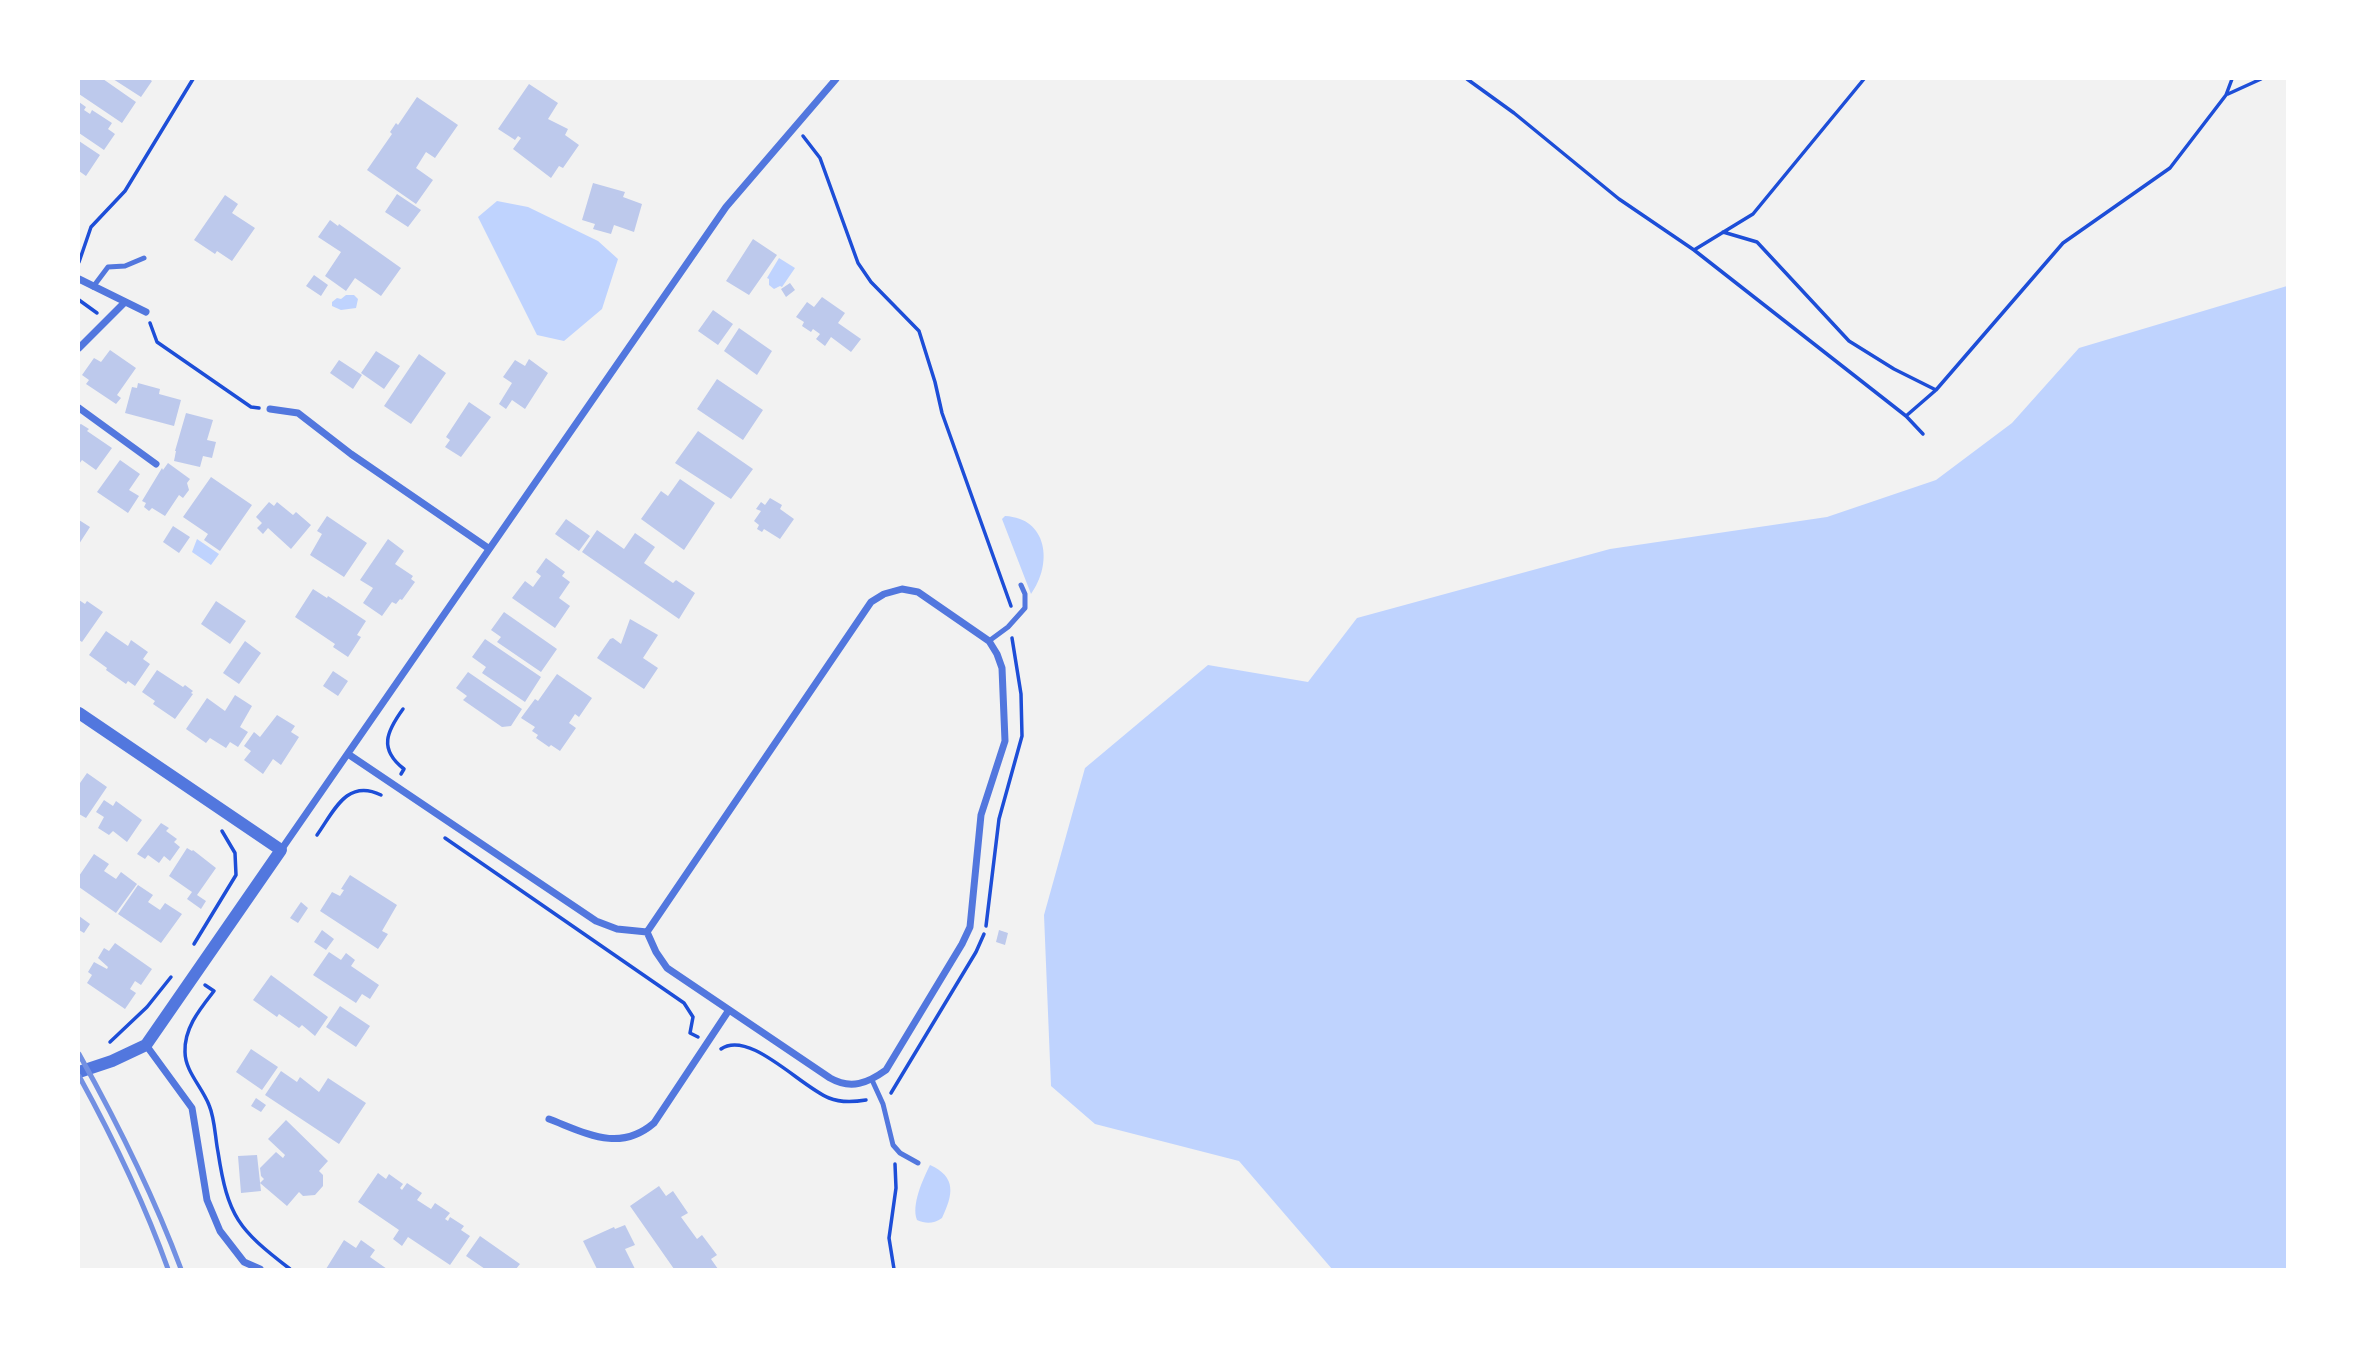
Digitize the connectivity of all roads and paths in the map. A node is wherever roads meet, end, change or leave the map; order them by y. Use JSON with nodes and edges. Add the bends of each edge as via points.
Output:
{"nodes":[{"id":1,"x":193,"y":79,"type":"edge"},
{"id":2,"x":836,"y":79,"type":"edge"},
{"id":3,"x":1467,"y":79,"type":"edge"},
{"id":4,"x":1864,"y":79,"type":"edge"},
{"id":5,"x":2232,"y":79,"type":"edge"},
{"id":6,"x":2261,"y":79,"type":"edge"},
{"id":7,"x":2226,"y":95,"type":"junction"},
{"id":8,"x":1723,"y":232,"type":"junction"},
{"id":9,"x":85,"y":241,"type":"junction"},
{"id":10,"x":79,"y":242,"type":"edge"},
{"id":11,"x":1694,"y":250,"type":"junction"},
{"id":12,"x":145,"y":258,"type":"dead end"},
{"id":13,"x":79,"y":262,"type":"edge"},
{"id":14,"x":79,"y":279,"type":"edge"},
{"id":15,"x":93,"y":287,"type":"junction"},
{"id":16,"x":79,"y":300,"type":"edge"},
{"id":17,"x":125,"y":302,"type":"junction"},
{"id":18,"x":146,"y":312,"type":"joint"},
{"id":19,"x":107,"y":319,"type":"junction"},
{"id":20,"x":79,"y":348,"type":"edge"},
{"id":21,"x":1936,"y":390,"type":"junction"},
{"id":22,"x":79,"y":408,"type":"edge"},
{"id":23,"x":270,"y":409,"type":"joint"},
{"id":24,"x":1906,"y":416,"type":"junction"},
{"id":25,"x":1923,"y":434,"type":"dead end"},
{"id":26,"x":156,"y":464,"type":"dead end"},
{"id":27,"x":488,"y":548,"type":"junction"},
{"id":28,"x":1021,"y":585,"type":"dead end"},
{"id":29,"x":989,"y":641,"type":"junction"},
{"id":30,"x":403,"y":709,"type":"dead end"},
{"id":31,"x":79,"y":713,"type":"edge"},
{"id":32,"x":348,"y":754,"type":"junction"},
{"id":33,"x":400,"y":776,"type":"dead end"},
{"id":34,"x":386,"y":797,"type":"dead end"},
{"id":35,"x":218,"y":825,"type":"dead end"},
{"id":36,"x":317,"y":835,"type":"dead end"},
{"id":37,"x":441,"y":836,"type":"dead end"},
{"id":38,"x":281,"y":850,"type":"junction"},
{"id":39,"x":647,"y":932,"type":"junction"},
{"id":40,"x":193,"y":946,"type":"dead end"},
{"id":41,"x":172,"y":976,"type":"dead end"},
{"id":42,"x":193,"y":977,"type":"junction"},
{"id":43,"x":729,"y":1010,"type":"junction"},
{"id":44,"x":699,"y":1038,"type":"dead end"},
{"id":45,"x":107,"y":1044,"type":"dead end"},
{"id":46,"x":146,"y":1045,"type":"junction"},
{"id":47,"x":716,"y":1050,"type":"dead end"},
{"id":48,"x":79,"y":1072,"type":"edge"},
{"id":49,"x":872,"y":1080,"type":"junction"},
{"id":50,"x":880,"y":1097,"type":"junction"},
{"id":51,"x":549,"y":1119,"type":"dead end"},
{"id":52,"x":893,"y":1145,"type":"junction"},
{"id":53,"x":918,"y":1163,"type":"dead end"},
{"id":54,"x":260,"y":1269,"type":"edge"},
{"id":55,"x":290,"y":1269,"type":"edge"},
{"id":56,"x":894,"y":1269,"type":"edge"}],
"edges":[{"from":1,"to":9,"type":"path","via":[[125,191],[91,227]]},
{"from":2,"to":27,"type":"street","via":[[726,207]]},
{"from":3,"to":11,"type":"path","via":[[1619,199]]},
{"from":4,"to":8,"type":"path","via":[[1753,214]]},
{"from":5,"to":7,"type":"path"},
{"from":6,"to":7,"type":"path"},
{"from":7,"to":21,"type":"path","via":[[2170,168],[2063,243]]},
{"from":8,"to":11,"type":"path"},
{"from":8,"to":21,"type":"path","via":[[1757,242],[1849,341]]},
{"from":9,"to":10,"type":"path"},
{"from":9,"to":13,"type":"path"},
{"from":11,"to":24,"type":"path"},
{"from":12,"to":15,"type":"lane","via":[[108,267]]},
{"from":14,"to":15,"type":"street"},
{"from":15,"to":17,"type":"street"},
{"from":16,"to":19,"type":"path"},
{"from":17,"to":18,"type":"street"},
{"from":17,"to":19,"type":"street"},
{"from":18,"to":23,"type":"path","via":[[157,342],[251,407]]},
{"from":19,"to":20,"type":"street"},
{"from":21,"to":24,"type":"path"},
{"from":22,"to":26,"type":"street"},
{"from":23,"to":27,"type":"street","via":[[298,413]]},
{"from":24,"to":25,"type":"path"},
{"from":27,"to":32,"type":"street"},
{"from":28,"to":29,"type":"lane","via":[[1025,608]]},
{"from":29,"to":39,"type":"street","via":[[918,592],[902,589],[871,602]]},
{"from":29,"to":49,"type":"street","via":[[1002,668],[1004,741],[981,815],[970,927],[886,1070]]},
{"from":30,"to":33,"type":"path","via":[[387,740],[390,756],[404,769]]},
{"from":31,"to":38,"type":"street"},
{"from":32,"to":38,"type":"street"},
{"from":32,"to":39,"type":"street","via":[[596,921]]},
{"from":34,"to":36,"type":"path","via":[[364,789],[350,793]]},
{"from":35,"to":40,"type":"path","via":[[235,853],[236,875]]},
{"from":37,"to":44,"type":"path","via":[[684,1003],[693,1017],[690,1033]]},
{"from":38,"to":42,"type":"street"},
{"from":39,"to":43,"type":"street","via":[[667,968]]},
{"from":41,"to":45,"type":"path"},
{"from":42,"to":46,"type":"street"},
{"from":42,"to":55,"type":"path","via":[[214,991],[187,1030],[184,1053],[211,1107],[226,1198],[254,1240]]},
{"from":43,"to":49,"type":"street","via":[[837,1082],[859,1085]]},
{"from":43,"to":51,"type":"street","via":[[654,1123],[642,1134],[621,1139],[596,1137]]},
{"from":46,"to":48,"type":"street"},
{"from":46,"to":54,"type":"street","via":[[192,1108],[206,1200],[220,1231],[244,1262]]},
{"from":47,"to":50,"type":"path","via":[[732,1044],[747,1046],[820,1095],[841,1102]]},
{"from":49,"to":50,"type":"lane"},
{"from":50,"to":52,"type":"lane"},
{"from":52,"to":53,"type":"lane"},
{"from":52,"to":56,"type":"path","via":[[896,1188],[889,1238]]}]}
